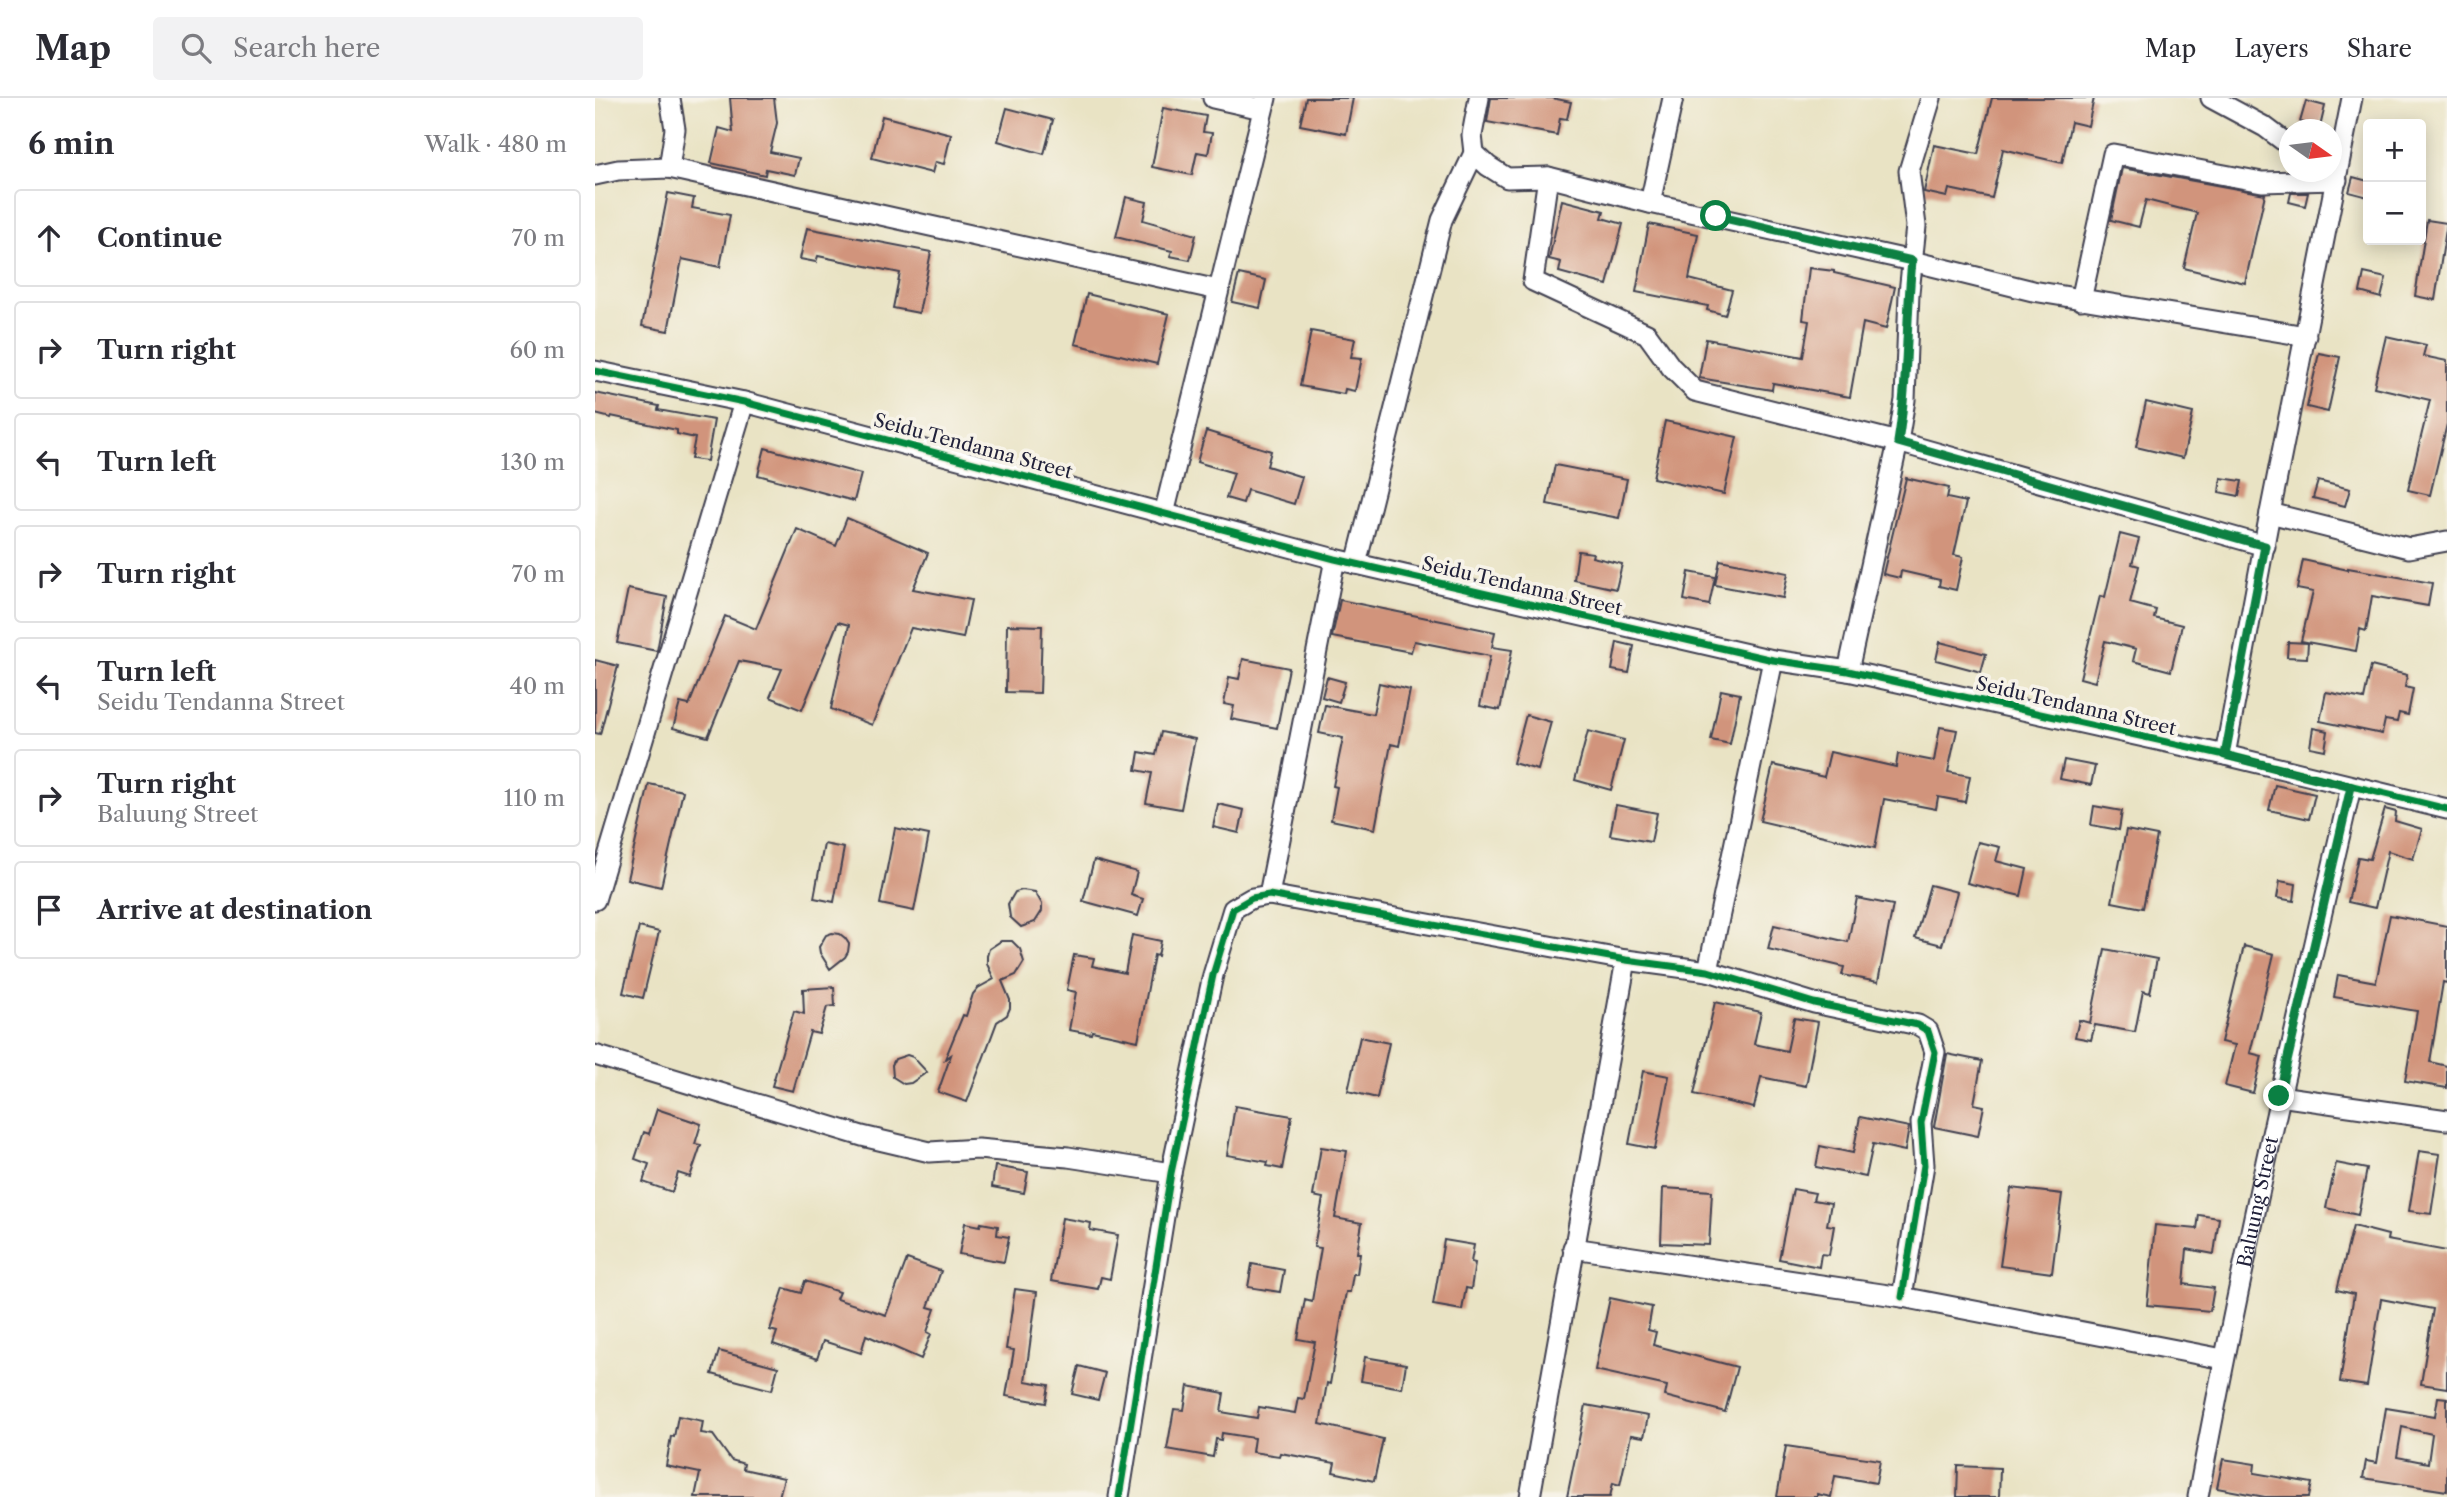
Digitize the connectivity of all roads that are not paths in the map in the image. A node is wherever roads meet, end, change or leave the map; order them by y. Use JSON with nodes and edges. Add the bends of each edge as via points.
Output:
{"nodes":[{"id":1,"x":670,"y":98,"type":"edge"},
{"id":2,"x":1213,"y":98,"type":"edge"},
{"id":3,"x":1479,"y":98,"type":"edge"},
{"id":4,"x":1673,"y":98,"type":"edge"},
{"id":5,"x":1931,"y":98,"type":"edge"},
{"id":6,"x":2211,"y":98,"type":"edge"},
{"id":7,"x":2353,"y":98,"type":"edge"},
{"id":8,"x":1264,"y":104,"type":"edge"},
{"id":9,"x":2279,"y":137,"type":"edge"},
{"id":10,"x":2342,"y":137,"type":"edge"},
{"id":11,"x":1473,"y":153,"type":"junction"},
{"id":12,"x":669,"y":168,"type":"junction"},
{"id":13,"x":595,"y":175,"type":"edge"},
{"id":14,"x":1548,"y":177,"type":"junction"},
{"id":15,"x":2279,"y":181,"type":"edge"},
{"id":16,"x":2330,"y":182,"type":"edge"},
{"id":17,"x":1650,"y":203,"type":"junction"},
{"id":18,"x":1912,"y":261,"type":"junction"},
{"id":19,"x":1218,"y":290,"type":"junction"},
{"id":20,"x":2081,"y":300,"type":"junction"},
{"id":21,"x":2305,"y":336,"type":"junction"},
{"id":22,"x":595,"y":371,"type":"edge"},
{"id":23,"x":744,"y":402,"type":"junction"},
{"id":24,"x":1898,"y":442,"type":"junction"},
{"id":25,"x":1164,"y":513,"type":"junction"},
{"id":26,"x":2270,"y":513,"type":"junction"},
{"id":27,"x":2447,"y":541,"type":"edge"},
{"id":28,"x":2265,"y":546,"type":"junction"},
{"id":29,"x":1335,"y":559,"type":"junction"},
{"id":30,"x":1356,"y":564,"type":"junction"},
{"id":31,"x":1773,"y":660,"type":"junction"},
{"id":32,"x":1848,"y":671,"type":"junction"},
{"id":33,"x":2225,"y":755,"type":"junction"},
{"id":34,"x":2351,"y":787,"type":"junction"},
{"id":35,"x":2447,"y":810,"type":"edge"},
{"id":36,"x":1269,"y":895,"type":"junction"},
{"id":37,"x":595,"y":900,"type":"edge"},
{"id":38,"x":1626,"y":960,"type":"junction"},
{"id":39,"x":1709,"y":971,"type":"junction"},
{"id":40,"x":595,"y":1055,"type":"edge"},
{"id":41,"x":2279,"y":1096,"type":"junction"},
{"id":42,"x":2447,"y":1120,"type":"edge"},
{"id":43,"x":1171,"y":1173,"type":"junction"},
{"id":44,"x":1573,"y":1248,"type":"junction"},
{"id":45,"x":1902,"y":1297,"type":"junction"},
{"id":46,"x":2223,"y":1359,"type":"junction"},
{"id":47,"x":1119,"y":1497,"type":"edge"},
{"id":48,"x":1530,"y":1497,"type":"edge"},
{"id":49,"x":2198,"y":1497,"type":"edge"}],
"edges":[{"from":1,"to":12,"type":"street","via":[[675,129]]},
{"from":2,"to":8,"type":"street"},
{"from":3,"to":11,"type":"street"},
{"from":4,"to":17,"type":"street"},
{"from":5,"to":18,"type":"street","via":[[1909,171],[1916,226]]},
{"from":6,"to":9,"type":"street"},
{"from":7,"to":10,"type":"street"},
{"from":8,"to":19,"type":"street"},
{"from":11,"to":14,"type":"street","via":[[1507,178]]},
{"from":11,"to":30,"type":"street","via":[[1442,220]]},
{"from":12,"to":13,"type":"street"},
{"from":12,"to":19,"type":"street"},
{"from":14,"to":17,"type":"street"},
{"from":14,"to":24,"type":"street","via":[[1533,281],[1647,334],[1695,391]]},
{"from":15,"to":20,"type":"street","via":[[2262,182],[2113,155]]},
{"from":16,"to":21,"type":"street"},
{"from":17,"to":18,"type":"street"},
{"from":18,"to":20,"type":"street"},
{"from":18,"to":24,"type":"street","via":[[1905,400]]},
{"from":19,"to":25,"type":"street"},
{"from":20,"to":21,"type":"street"},
{"from":21,"to":26,"type":"street"},
{"from":22,"to":23,"type":"street","name":"Seidu Tendanna Street"},
{"from":23,"to":25,"type":"street","name":"Seidu Tendanna Street"},
{"from":23,"to":37,"type":"street"},
{"from":24,"to":28,"type":"street"},
{"from":24,"to":32,"type":"street"},
{"from":25,"to":29,"type":"street","name":"Seidu Tendanna Street"},
{"from":26,"to":27,"type":"street","via":[[2409,548]]},
{"from":26,"to":28,"type":"street"},
{"from":28,"to":33,"type":"street"},
{"from":29,"to":30,"type":"street","name":"Seidu Tendanna Street"},
{"from":29,"to":36,"type":"street"},
{"from":30,"to":31,"type":"street","name":"Seidu Tendanna Street"},
{"from":31,"to":32,"type":"street","name":"Seidu Tendanna Street"},
{"from":31,"to":39,"type":"street"},
{"from":32,"to":33,"type":"street","name":"Seidu Tendanna Street"},
{"from":33,"to":34,"type":"street","name":"Seidu Tendanna Street"},
{"from":34,"to":35,"type":"street","name":"Seidu Tendanna Street"},
{"from":34,"to":41,"type":"street","name":"Baluung Street"},
{"from":36,"to":38,"type":"street"},
{"from":36,"to":43,"type":"street","via":[[1233,909],[1225,929]]},
{"from":38,"to":39,"type":"street"},
{"from":38,"to":44,"type":"street"},
{"from":39,"to":45,"type":"street","via":[[1928,1031],[1935,1052],[1921,1124],[1924,1165]]},
{"from":40,"to":43,"type":"street","via":[[862,1136],[930,1152],[978,1149]]},
{"from":41,"to":42,"type":"street"},
{"from":41,"to":46,"type":"street","name":"Baluung Street"},
{"from":43,"to":47,"type":"street"},
{"from":44,"to":45,"type":"street"},
{"from":44,"to":48,"type":"street"},
{"from":45,"to":46,"type":"street"},
{"from":46,"to":49,"type":"street","name":"Baluung Street"}]}
